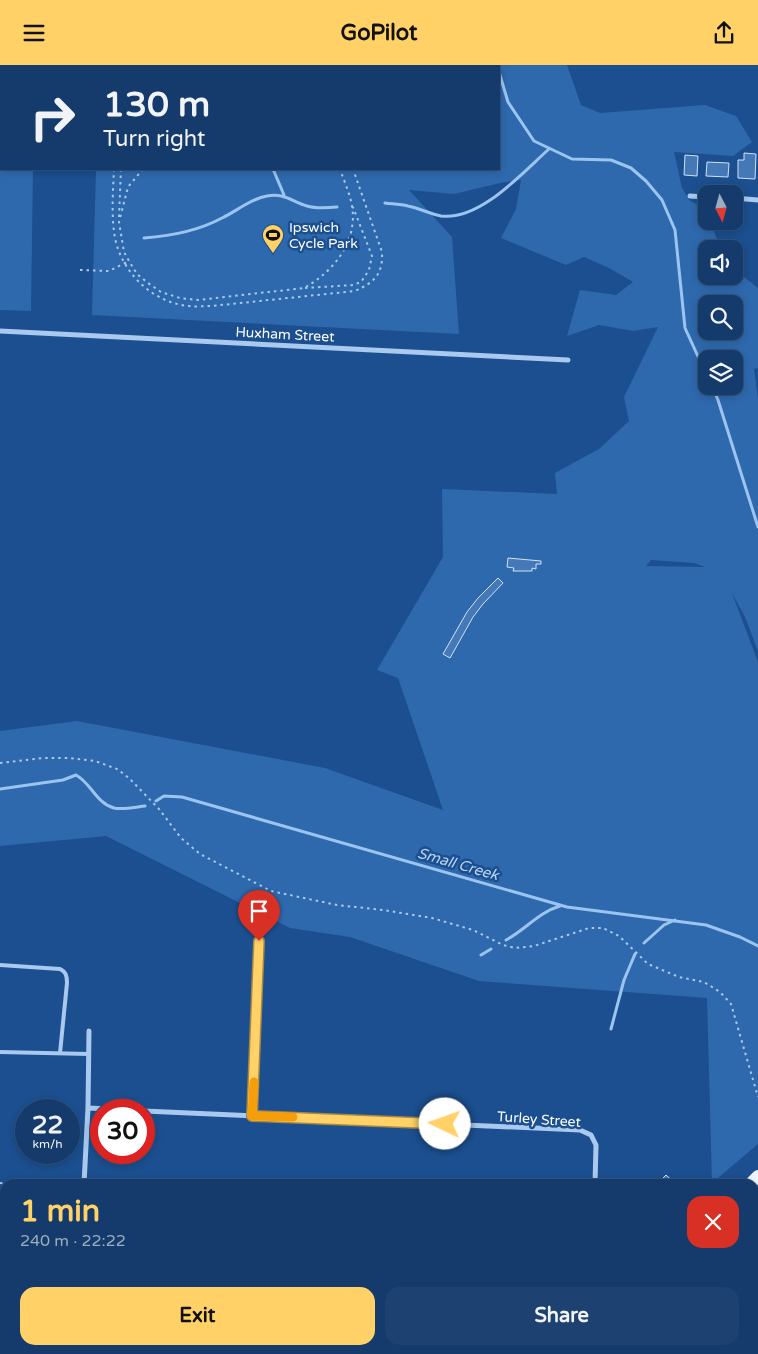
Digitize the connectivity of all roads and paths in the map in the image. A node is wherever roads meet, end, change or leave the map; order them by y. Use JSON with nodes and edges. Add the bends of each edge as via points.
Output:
{"nodes":[{"id":1,"x":114,"y":170,"type":"edge"},
{"id":2,"x":121,"y":170,"type":"edge"},
{"id":3,"x":142,"y":170,"type":"edge"},
{"id":4,"x":340,"y":170,"type":"edge"},
{"id":5,"x":353,"y":170,"type":"edge"},
{"id":6,"x":690,"y":196,"type":"dead end"},
{"id":7,"x":698,"y":196,"type":"edge"},
{"id":8,"x":743,"y":198,"type":"edge"},
{"id":9,"x":758,"y":199,"type":"edge"},
{"id":10,"x":352,"y":205,"type":"junction"},
{"id":11,"x":119,"y":222,"type":"junction"},
{"id":12,"x":129,"y":261,"type":"junction"},
{"id":13,"x":124,"y":263,"type":"junction"},
{"id":14,"x":80,"y":270,"type":"dead end"},
{"id":15,"x":304,"y":288,"type":"junction"},
{"id":16,"x":0,"y":331,"type":"edge"},
{"id":17,"x":568,"y":359,"type":"dead end"},
{"id":18,"x":0,"y":763,"type":"edge"},
{"id":19,"x":259,"y":941,"type":"dead end"},
{"id":20,"x":0,"y":965,"type":"edge"},
{"id":21,"x":89,"y":1031,"type":"dead end"},
{"id":22,"x":0,"y":1052,"type":"edge"},
{"id":23,"x":60,"y":1053,"type":"junction"},
{"id":24,"x":89,"y":1054,"type":"junction"},
{"id":25,"x":758,"y":1097,"type":"edge"},
{"id":26,"x":88,"y":1108,"type":"joint"},
{"id":27,"x":155,"y":1112,"type":"edge"},
{"id":28,"x":252,"y":1116,"type":"junction"},
{"id":29,"x":84,"y":1179,"type":"edge"},
{"id":30,"x":595,"y":1179,"type":"edge"}],
"edges":[{"from":1,"to":13,"type":"path","via":[[115,236]]},
{"from":2,"to":11,"type":"path"},
{"from":3,"to":11,"type":"path","via":[[128,187]]},
{"from":4,"to":10,"type":"path"},
{"from":5,"to":13,"type":"path","via":[[382,252],[378,276],[355,291],[188,306],[149,291]]},
{"from":6,"to":7,"type":"street"},
{"from":8,"to":9,"type":"street"},
{"from":10,"to":15,"type":"path","via":[[351,232],[345,249],[333,267]]},
{"from":10,"to":15,"type":"path","via":[[372,256],[369,270],[361,282],[353,285]]},
{"from":11,"to":12,"type":"path","via":[[124,252]]},
{"from":12,"to":13,"type":"path"},
{"from":12,"to":15,"type":"path","via":[[148,283],[180,299],[198,300]]},
{"from":13,"to":14,"type":"path","via":[[109,271]]},
{"from":16,"to":17,"type":"street","name":"Huxham Street"},
{"from":18,"to":25,"type":"path","via":[[69,758],[95,761],[117,769],[200,854],[271,891],[337,905],[432,917],[515,948],[534,946],[589,927],[603,928],[619,936],[648,964],[679,977],[704,982],[720,992],[731,1004]]},
{"from":19,"to":28,"type":"lane"},
{"from":20,"to":23,"type":"lane","via":[[65,972],[67,983]]},
{"from":21,"to":24,"type":"street"},
{"from":22,"to":23,"type":"lane"},
{"from":23,"to":24,"type":"lane"},
{"from":24,"to":26,"type":"street"},
{"from":26,"to":29,"type":"street"},
{"from":27,"to":28,"type":"street","name":"Turley Street"},
{"from":28,"to":30,"type":"street","name":"Turley Street","via":[[580,1131],[591,1135],[596,1145]]}]}
